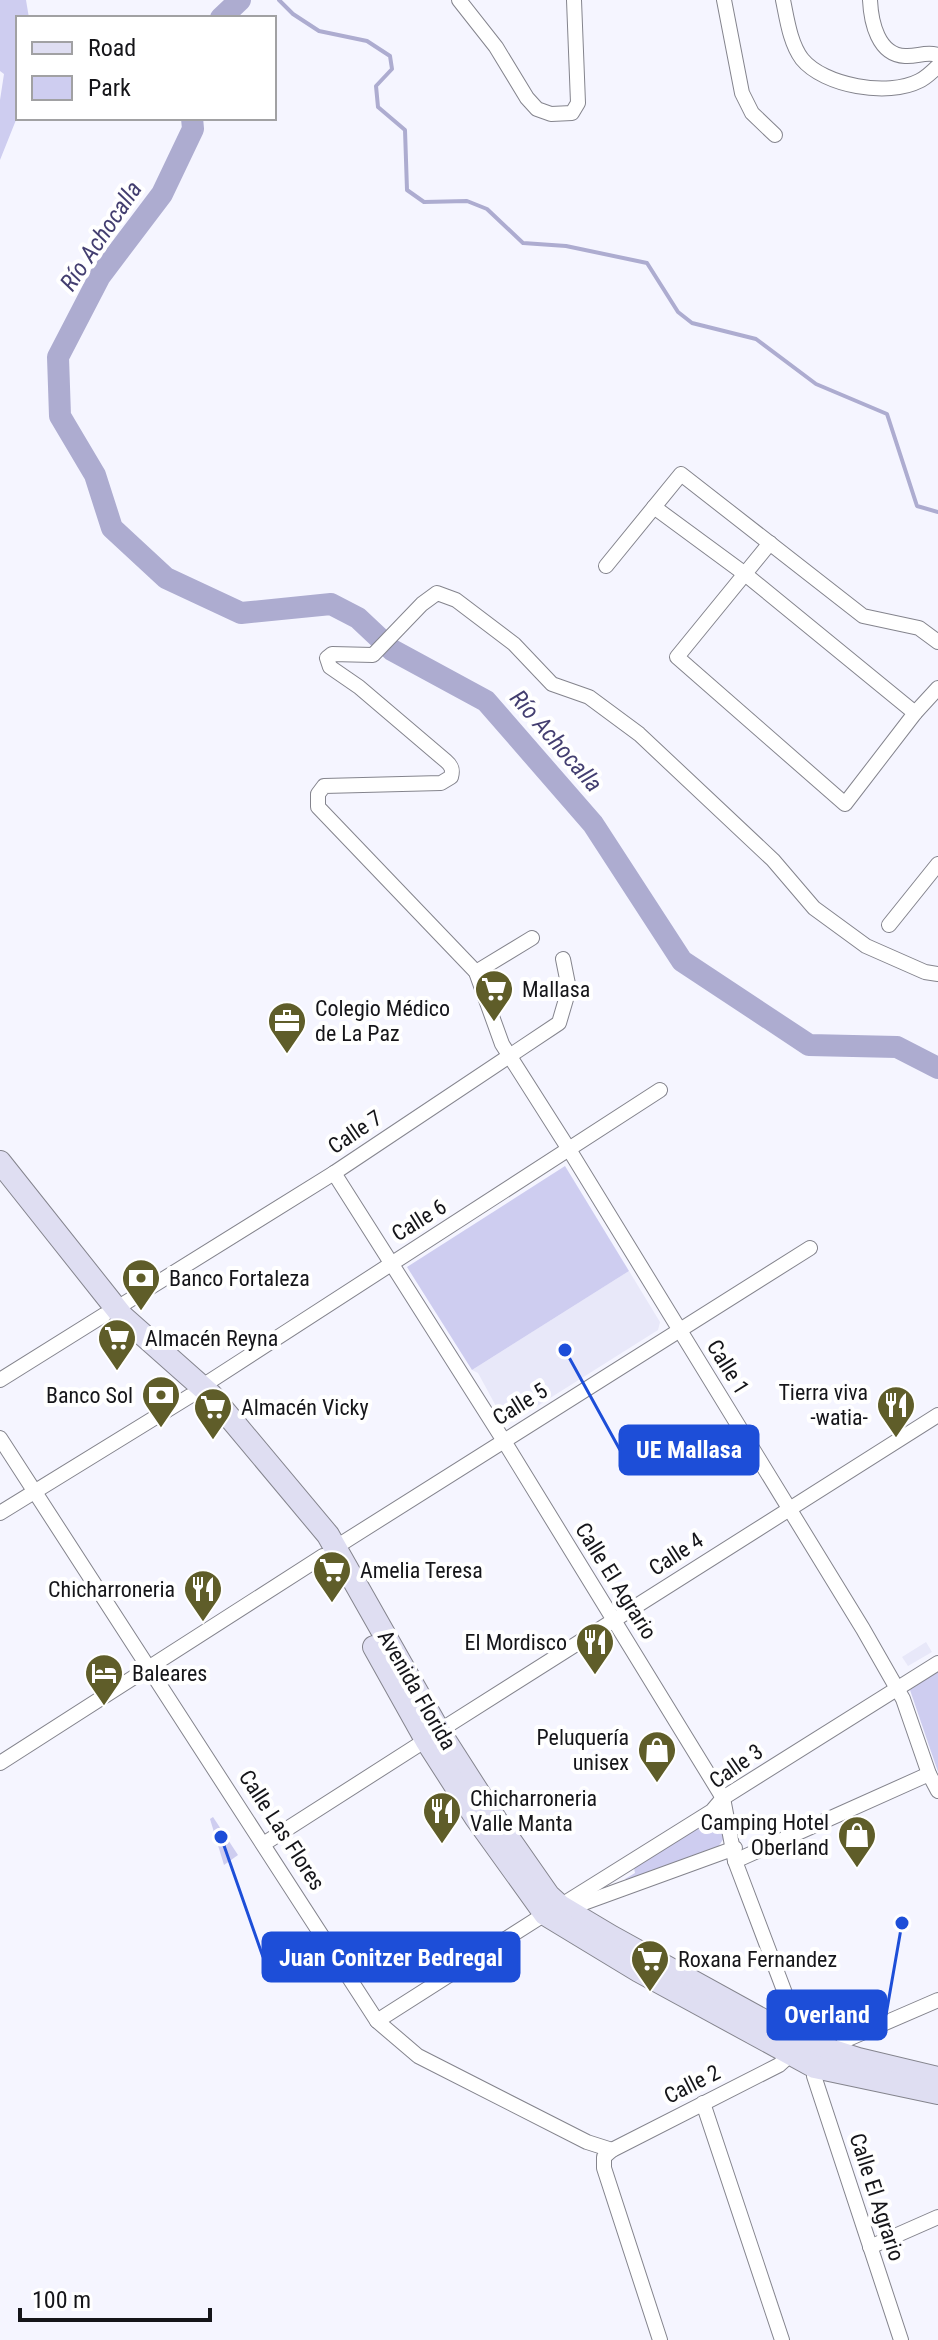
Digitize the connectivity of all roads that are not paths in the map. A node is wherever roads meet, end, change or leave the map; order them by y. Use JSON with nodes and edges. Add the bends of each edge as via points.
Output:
{"nodes":[{"id":1,"x":459,"y":0,"type":"edge"},
{"id":2,"x":574,"y":0,"type":"edge"},
{"id":3,"x":724,"y":0,"type":"edge"},
{"id":4,"x":783,"y":0,"type":"edge"},
{"id":5,"x":870,"y":0,"type":"edge"},
{"id":6,"x":938,"y":55,"type":"edge"},
{"id":7,"x":938,"y":66,"type":"edge"},
{"id":8,"x":775,"y":135,"type":"dead end"},
{"id":9,"x":654,"y":507,"type":"junction"},
{"id":10,"x":770,"y":543,"type":"junction"},
{"id":11,"x":606,"y":566,"type":"dead end"},
{"id":12,"x":745,"y":574,"type":"junction"},
{"id":13,"x":938,"y":642,"type":"edge"},
{"id":14,"x":938,"y":688,"type":"edge"},
{"id":15,"x":915,"y":713,"type":"junction"},
{"id":16,"x":938,"y":864,"type":"edge"},
{"id":17,"x":889,"y":925,"type":"dead end"},
{"id":18,"x":532,"y":938,"type":"dead end"},
{"id":19,"x":563,"y":959,"type":"dead end"},
{"id":20,"x":476,"y":972,"type":"junction"},
{"id":21,"x":938,"y":974,"type":"edge"},
{"id":22,"x":510,"y":1057,"type":"junction"},
{"id":23,"x":660,"y":1090,"type":"dead end"},
{"id":24,"x":570,"y":1151,"type":"junction"},
{"id":25,"x":0,"y":1162,"type":"edge"},
{"id":26,"x":334,"y":1173,"type":"junction"},
{"id":27,"x":0,"y":1185,"type":"edge"},
{"id":28,"x":810,"y":1248,"type":"dead end"},
{"id":29,"x":390,"y":1264,"type":"junction"},
{"id":30,"x":110,"y":1312,"type":"junction"},
{"id":31,"x":680,"y":1330,"type":"junction"},
{"id":32,"x":0,"y":1380,"type":"edge"},
{"id":33,"x":195,"y":1392,"type":"junction"},
{"id":34,"x":938,"y":1415,"type":"edge"},
{"id":35,"x":0,"y":1438,"type":"edge"},
{"id":36,"x":504,"y":1441,"type":"junction"},
{"id":37,"x":34,"y":1491,"type":"junction"},
{"id":38,"x":790,"y":1507,"type":"junction"},
{"id":39,"x":0,"y":1513,"type":"edge"},
{"id":40,"x":329,"y":1551,"type":"junction"},
{"id":41,"x":614,"y":1620,"type":"junction"},
{"id":42,"x":938,"y":1663,"type":"edge"},
{"id":43,"x":149,"y":1665,"type":"junction"},
{"id":44,"x":897,"y":1687,"type":"junction"},
{"id":45,"x":432,"y":1735,"type":"junction"},
{"id":46,"x":0,"y":1763,"type":"edge"},
{"id":47,"x":929,"y":1774,"type":"junction"},
{"id":48,"x":938,"y":1791,"type":"edge"},
{"id":49,"x":723,"y":1798,"type":"junction"},
{"id":50,"x":265,"y":1843,"type":"junction"},
{"id":51,"x":735,"y":1854,"type":"junction"},
{"id":52,"x":553,"y":1910,"type":"junction"},
{"id":53,"x":938,"y":2000,"type":"edge"},
{"id":54,"x":377,"y":2021,"type":"junction"},
{"id":55,"x":795,"y":2047,"type":"junction"},
{"id":56,"x":828,"y":2060,"type":"junction"},
{"id":57,"x":938,"y":2078,"type":"edge"},
{"id":58,"x":938,"y":2093,"type":"edge"},
{"id":59,"x":703,"y":2103,"type":"junction"},
{"id":60,"x":612,"y":2150,"type":"junction"},
{"id":61,"x":938,"y":2217,"type":"edge"},
{"id":62,"x":870,"y":2247,"type":"junction"},
{"id":63,"x":660,"y":2340,"type":"edge"},
{"id":64,"x":782,"y":2340,"type":"edge"},
{"id":65,"x":901,"y":2340,"type":"edge"}],
"edges":[{"from":1,"to":2,"type":"street","via":[[527,98],[544,112],[567,114],[578,103]]},
{"from":3,"to":8,"type":"street","via":[[742,93],[752,113]]},
{"from":4,"to":7,"type":"street","via":[[800,57],[830,80],[896,87],[919,81]]},
{"from":5,"to":6,"type":"street","via":[[874,26],[888,49],[903,56]]},
{"from":9,"to":10,"type":"street","via":[[681,474]]},
{"from":9,"to":11,"type":"street"},
{"from":9,"to":12,"type":"street"},
{"from":10,"to":12,"type":"street"},
{"from":10,"to":13,"type":"street","via":[[863,616],[919,628]]},
{"from":12,"to":15,"type":"street"},
{"from":12,"to":15,"type":"street","via":[[677,657],[845,804]]},
{"from":14,"to":15,"type":"street"},
{"from":16,"to":17,"type":"street"},
{"from":18,"to":20,"type":"street"},
{"from":19,"to":22,"type":"street","name":"Calle 7","via":[[569,989],[559,1023]]},
{"from":20,"to":21,"type":"street","via":[[335,828],[316,800],[319,791],[333,784],[441,783],[451,777],[451,766],[327,661],[332,654],[373,655],[437,593],[456,600],[514,644],[552,684],[589,697],[639,734],[773,860],[814,908],[866,946]]},
{"from":20,"to":22,"type":"street","name":"Calle 1"},
{"from":22,"to":24,"type":"street","name":"Calle 1"},
{"from":22,"to":26,"type":"street","name":"Calle 7"},
{"from":23,"to":24,"type":"street","name":"Calle 6"},
{"from":24,"to":29,"type":"street","name":"Calle 6"},
{"from":24,"to":31,"type":"street","name":"Calle 1"},
{"from":25,"to":30,"type":"main road","name":"Avenida Florida"},
{"from":26,"to":29,"type":"street","name":"Calle El Agrario"},
{"from":26,"to":30,"type":"street","name":"Calle 7"},
{"from":27,"to":30,"type":"main road","name":"Avenida Florida"},
{"from":28,"to":31,"type":"street","name":"Calle 5"},
{"from":29,"to":33,"type":"street","name":"Calle 6"},
{"from":29,"to":36,"type":"street","name":"Calle El Agrario"},
{"from":30,"to":32,"type":"street","name":"Calle 7"},
{"from":30,"to":33,"type":"main road","name":"Avenida Florida","via":[[123,1317]]},
{"from":31,"to":36,"type":"street","name":"Calle 5"},
{"from":31,"to":38,"type":"street","name":"Calle 1"},
{"from":33,"to":37,"type":"street","name":"Calle 6"},
{"from":33,"to":40,"type":"main road","name":"Avenida Florida","via":[[305,1530]]},
{"from":34,"to":38,"type":"street","name":"Calle 4"},
{"from":35,"to":37,"type":"street","name":"Calle Las Flores"},
{"from":36,"to":40,"type":"street","name":"Calle 5"},
{"from":36,"to":41,"type":"street","name":"Calle El Agrario"},
{"from":37,"to":39,"type":"street","name":"Calle 6"},
{"from":37,"to":43,"type":"street","name":"Calle Las Flores"},
{"from":38,"to":41,"type":"street","name":"Calle 4"},
{"from":38,"to":44,"type":"street","name":"Calle 1"},
{"from":40,"to":43,"type":"street","name":"Calle 5"},
{"from":40,"to":45,"type":"main road","name":"Avenida Florida"},
{"from":41,"to":45,"type":"street","name":"Calle 4"},
{"from":41,"to":49,"type":"street","name":"Calle El Agrario"},
{"from":42,"to":44,"type":"street","name":"Calle 3"},
{"from":43,"to":46,"type":"street","name":"Calle 5"},
{"from":43,"to":50,"type":"street","name":"Calle Las Flores"},
{"from":44,"to":47,"type":"street","name":"Calle 1"},
{"from":44,"to":49,"type":"street","name":"Calle 3"},
{"from":45,"to":50,"type":"street","name":"Calle 4"},
{"from":45,"to":52,"type":"main road","name":"Avenida Florida","via":[[476,1818]]},
{"from":47,"to":48,"type":"street","name":"Calle 1"},
{"from":47,"to":51,"type":"street"},
{"from":49,"to":51,"type":"street","name":"Calle El Agrario"},
{"from":49,"to":52,"type":"street","name":"Calle 3","via":[[712,1811]]},
{"from":50,"to":54,"type":"street","name":"Calle Las Flores"},
{"from":51,"to":52,"type":"street"},
{"from":51,"to":55,"type":"street","name":"Calle El Agrario","via":[[799,2030]]},
{"from":52,"to":54,"type":"street","name":"Calle 3"},
{"from":52,"to":55,"type":"main road","name":"Avenida Florida","via":[[639,1971]]},
{"from":53,"to":56,"type":"street","via":[[848,2039]]},
{"from":54,"to":60,"type":"street","name":"Calle Las Flores","via":[[418,2056]]},
{"from":55,"to":56,"type":"main road","name":"Avenida Florida"},
{"from":55,"to":59,"type":"street","name":"Calle 2","via":[[779,2065]]},
{"from":56,"to":57,"type":"main road","name":"Avenida Florida"},
{"from":56,"to":58,"type":"main road","name":"Avenida Florida"},
{"from":56,"to":62,"type":"street","name":"Calle El Agrario","via":[[814,2076]]},
{"from":59,"to":60,"type":"street","name":"Calle 2"},
{"from":59,"to":64,"type":"street"},
{"from":60,"to":63,"type":"street","via":[[604,2157],[604,2168]]},
{"from":61,"to":62,"type":"street"},
{"from":62,"to":65,"type":"street","name":"Calle El Agrario"}]}
